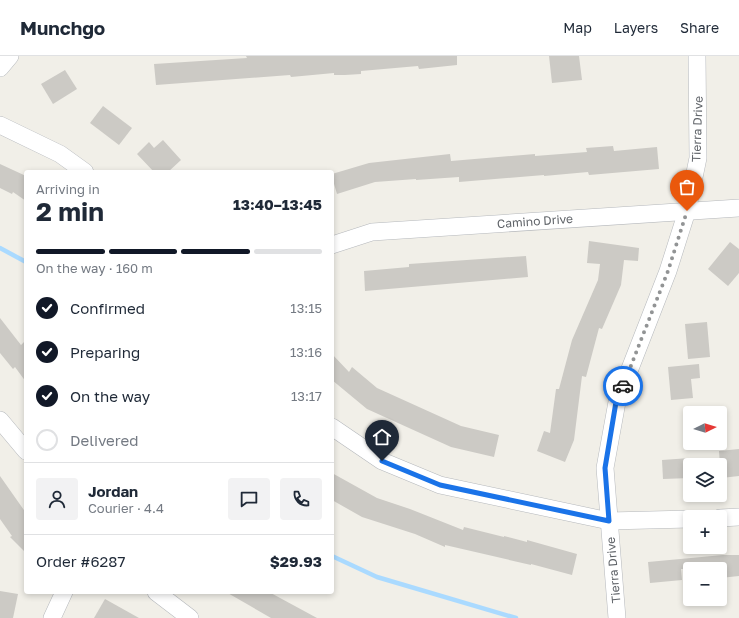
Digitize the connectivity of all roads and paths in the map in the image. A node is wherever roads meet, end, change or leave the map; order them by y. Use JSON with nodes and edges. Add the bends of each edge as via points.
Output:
{"nodes":[{"id":1,"x":10,"y":56,"type":"edge"},
{"id":2,"x":697,"y":56,"type":"edge"},
{"id":3,"x":0,"y":68,"type":"edge"},
{"id":4,"x":0,"y":125,"type":"edge"},
{"id":5,"x":82,"y":170,"type":"edge"},
{"id":6,"x":739,"y":208,"type":"edge"},
{"id":7,"x":687,"y":211,"type":"junction"},
{"id":8,"x":334,"y":244,"type":"edge"},
{"id":9,"x":0,"y":420,"type":"edge"},
{"id":10,"x":334,"y":428,"type":"edge"},
{"id":11,"x":24,"y":449,"type":"edge"},
{"id":12,"x":739,"y":517,"type":"edge"},
{"id":13,"x":683,"y":518,"type":"edge"},
{"id":14,"x":727,"y":518,"type":"edge"},
{"id":15,"x":609,"y":521,"type":"junction"},
{"id":16,"x":63,"y":594,"type":"edge"},
{"id":17,"x":159,"y":594,"type":"edge"},
{"id":18,"x":52,"y":618,"type":"edge"},
{"id":19,"x":190,"y":618,"type":"edge"},
{"id":20,"x":617,"y":618,"type":"edge"}],
"edges":[{"from":1,"to":3,"type":"street"},
{"from":2,"to":7,"type":"street","name":"Tierra Drive","via":[[698,158]]},
{"from":4,"to":5,"type":"street","via":[[60,154]]},
{"from":6,"to":7,"type":"street","name":"Camino Drive"},
{"from":7,"to":8,"type":"street","name":"Camino Drive","via":[[372,232]]},
{"from":7,"to":15,"type":"street","name":"Tierra Drive","via":[[668,271],[616,402],[605,468]]},
{"from":9,"to":11,"type":"street"},
{"from":10,"to":15,"type":"street","via":[[382,461],[440,485]]},
{"from":12,"to":14,"type":"street"},
{"from":13,"to":15,"type":"street"},
{"from":15,"to":20,"type":"street","name":"Tierra Drive"},
{"from":16,"to":18,"type":"street"},
{"from":17,"to":19,"type":"street"}]}
